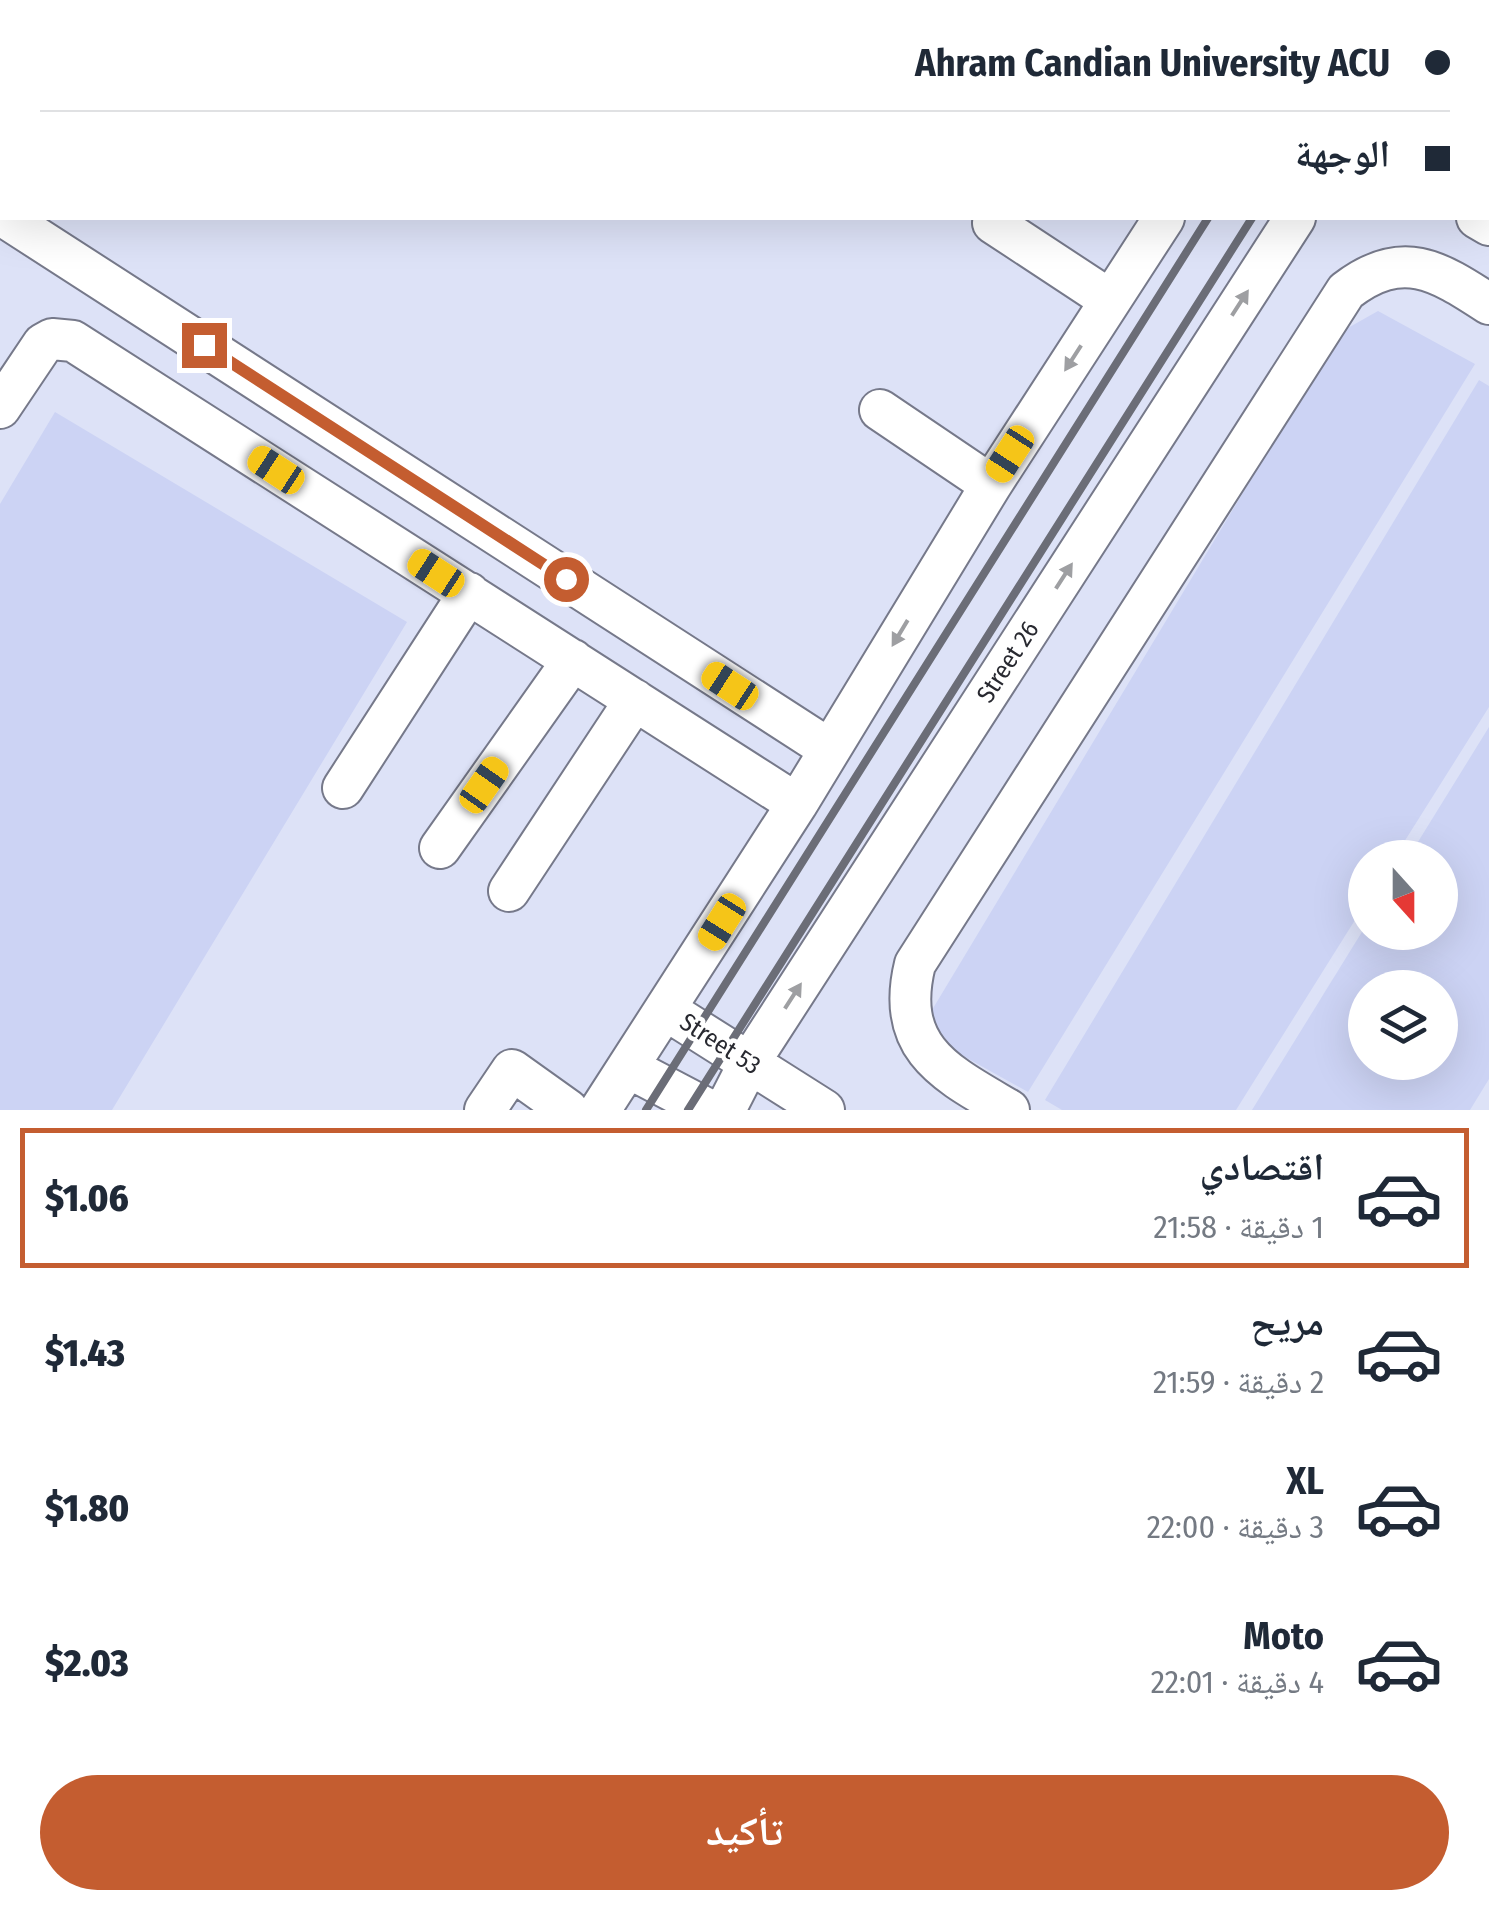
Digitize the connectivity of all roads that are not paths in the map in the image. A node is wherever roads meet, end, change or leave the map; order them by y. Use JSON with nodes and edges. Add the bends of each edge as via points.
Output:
{"nodes":[{"id":1,"x":11,"y":220,"type":"edge"},
{"id":2,"x":1163,"y":220,"type":"edge"},
{"id":3,"x":1294,"y":220,"type":"edge"},
{"id":4,"x":993,"y":223,"type":"dead end"},
{"id":5,"x":1110,"y":300,"type":"junction"},
{"id":6,"x":1489,"y":304,"type":"edge"},
{"id":7,"x":0,"y":408,"type":"edge"},
{"id":8,"x":880,"y":410,"type":"dead end"},
{"id":9,"x":991,"y":484,"type":"junction"},
{"id":10,"x":468,"y":593,"type":"junction"},
{"id":11,"x":573,"y":660,"type":"junction"},
{"id":12,"x":636,"y":700,"type":"junction"},
{"id":13,"x":829,"y":750,"type":"junction"},
{"id":14,"x":343,"y":788,"type":"dead end"},
{"id":15,"x":797,"y":804,"type":"junction"},
{"id":16,"x":440,"y":848,"type":"dead end"},
{"id":17,"x":509,"y":891,"type":"dead end"},
{"id":18,"x":666,"y":1010,"type":"junction"},
{"id":19,"x":750,"y":1063,"type":"junction"},
{"id":20,"x":628,"y":1068,"type":"junction"},
{"id":21,"x":486,"y":1110,"type":"edge"},
{"id":22,"x":568,"y":1110,"type":"edge"},
{"id":23,"x":600,"y":1110,"type":"edge"},
{"id":24,"x":709,"y":1110,"type":"edge"},
{"id":25,"x":725,"y":1110,"type":"edge"},
{"id":26,"x":824,"y":1110,"type":"edge"},
{"id":27,"x":1009,"y":1110,"type":"edge"}],
"edges":[{"from":1,"to":13,"type":"street"},
{"from":2,"to":5,"type":"street"},
{"from":19,"to":3,"type":"street","name":"Street 26","one_way":true},
{"from":4,"to":5,"type":"street"},
{"from":5,"to":9,"type":"street","one_way":true},
{"from":6,"to":27,"type":"street","via":[[1422,268],[1381,270],[1346,291],[914,964],[909,1004],[920,1043],[946,1073]]},
{"from":7,"to":10,"type":"street","via":[[43,344],[73,341]]},
{"from":8,"to":9,"type":"street"},
{"from":9,"to":13,"type":"street","one_way":true},
{"from":10,"to":11,"type":"street"},
{"from":10,"to":14,"type":"street"},
{"from":11,"to":12,"type":"street"},
{"from":11,"to":16,"type":"street"},
{"from":12,"to":15,"type":"street"},
{"from":12,"to":17,"type":"street"},
{"from":13,"to":15,"type":"street"},
{"from":15,"to":18,"type":"street"},
{"from":18,"to":19,"type":"street","name":"Street 53"},
{"from":18,"to":20,"type":"street"},
{"from":19,"to":25,"type":"street","name":"Street 26"},
{"from":19,"to":26,"type":"street","name":"Street 53"},
{"from":20,"to":23,"type":"street"},
{"from":20,"to":24,"type":"street"},
{"from":21,"to":22,"type":"street","via":[[512,1070]]}]}
